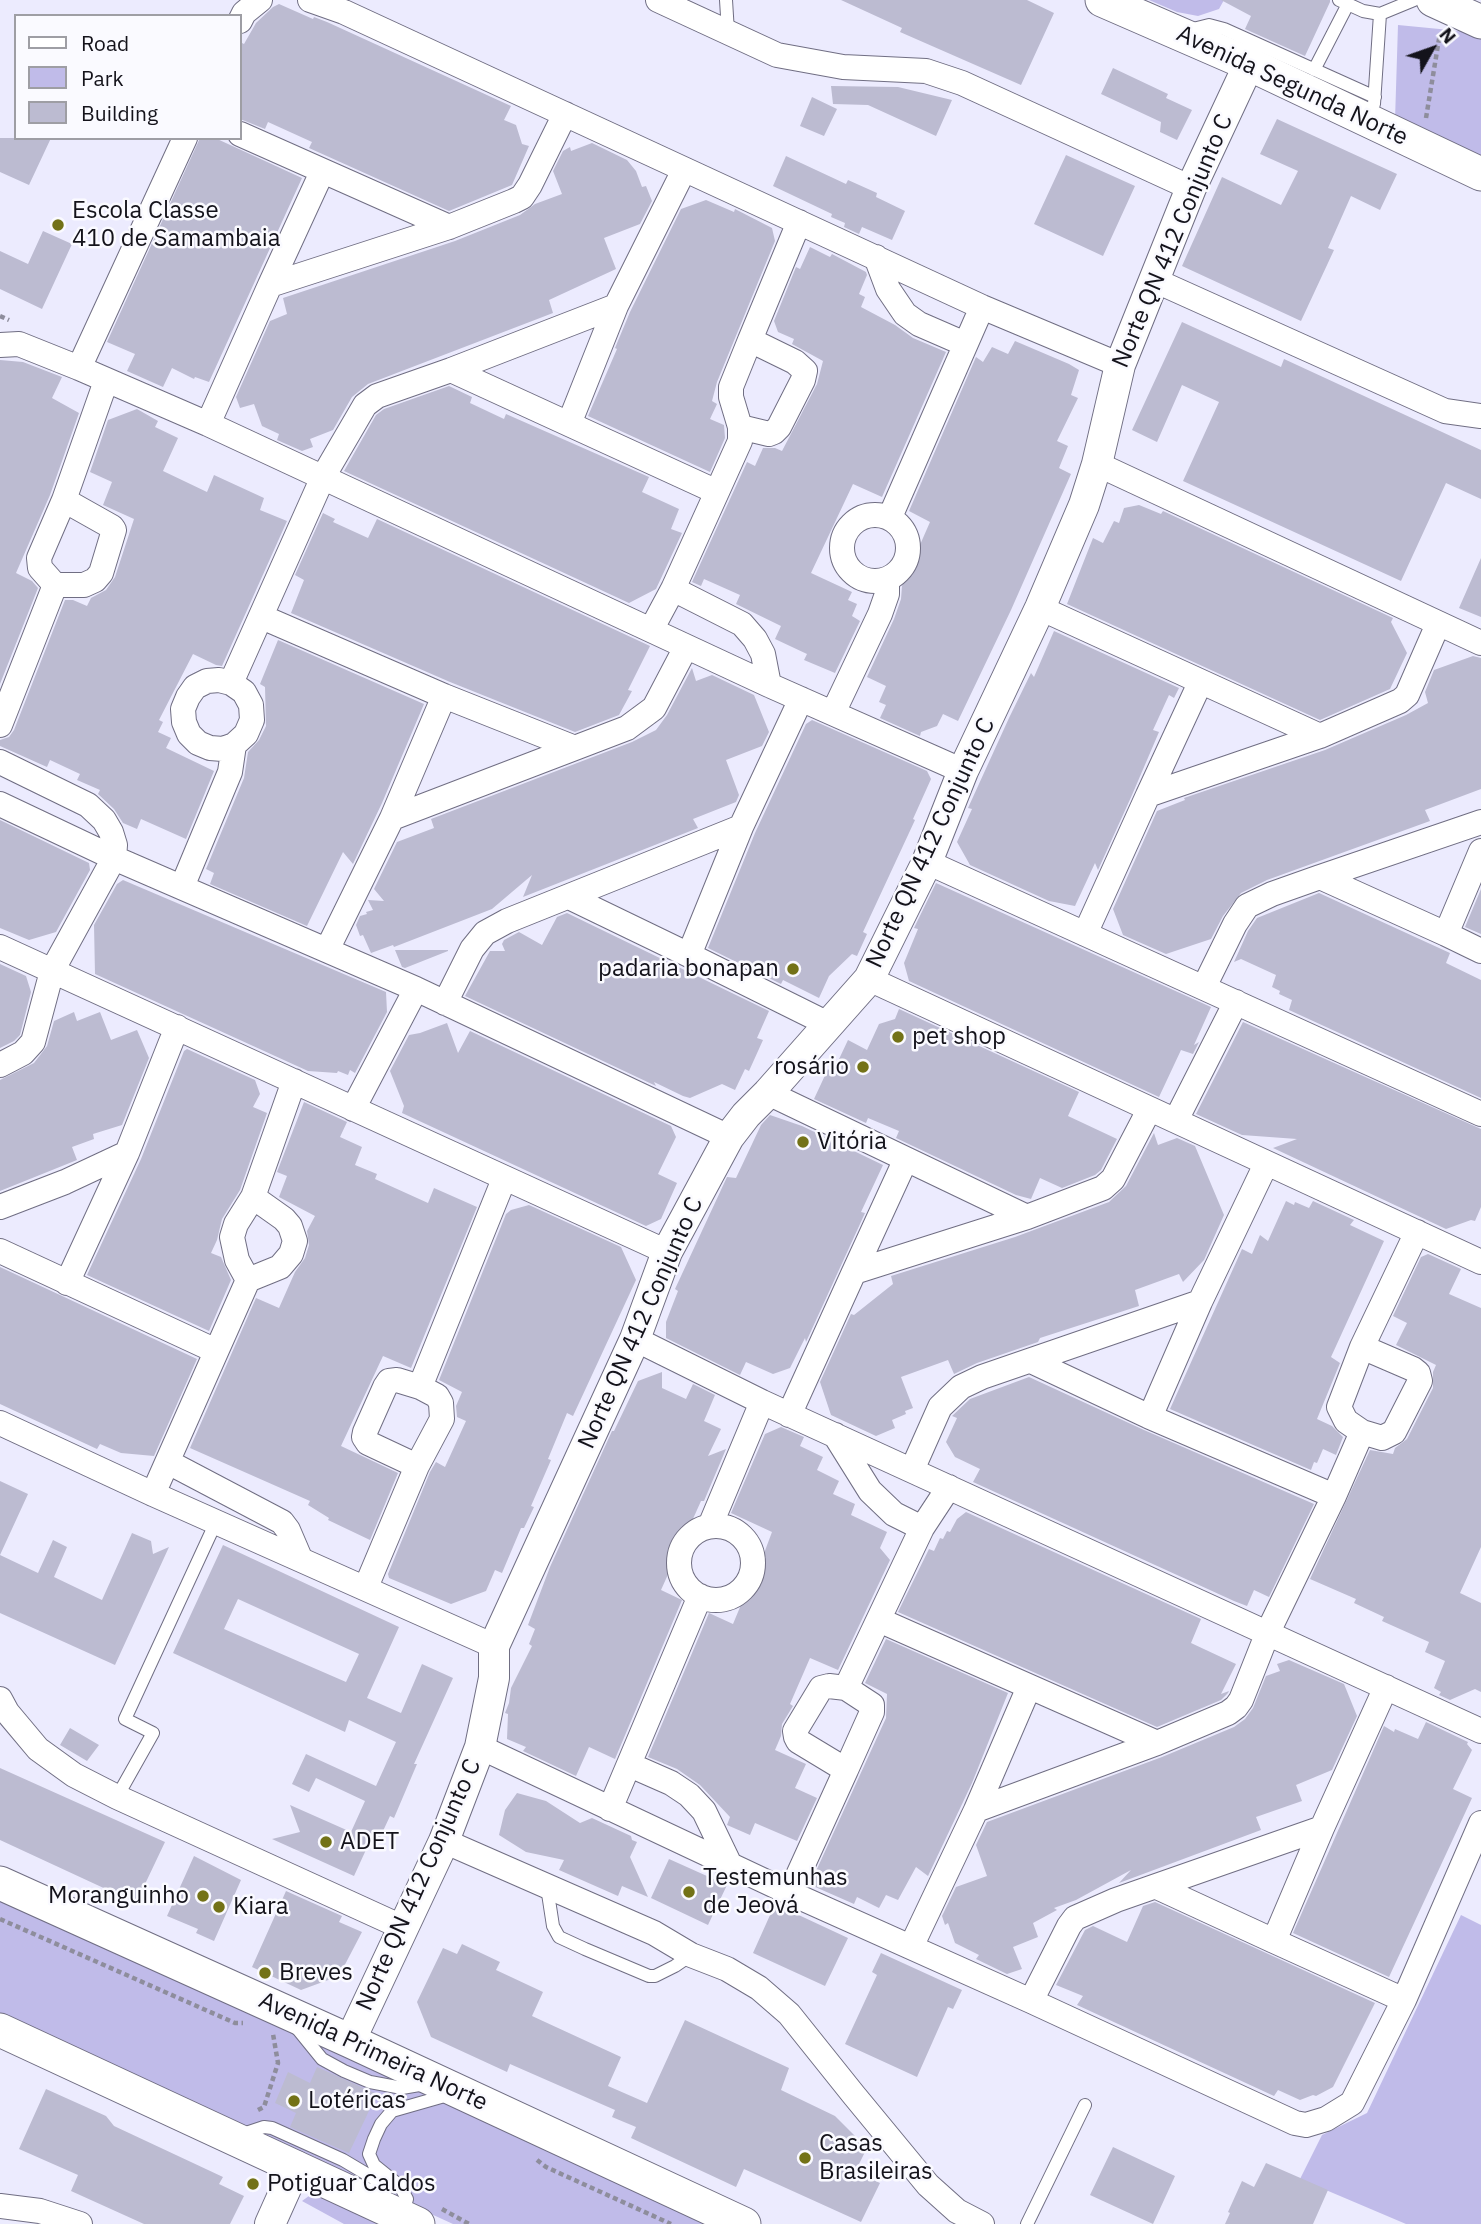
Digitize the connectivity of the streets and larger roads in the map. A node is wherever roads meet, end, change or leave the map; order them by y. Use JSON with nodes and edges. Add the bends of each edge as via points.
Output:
{"nodes":[{"id":1,"x":260,"y":0,"type":"edge"},
{"id":2,"x":310,"y":0,"type":"edge"},
{"id":3,"x":658,"y":0,"type":"edge"},
{"id":4,"x":1102,"y":0,"type":"edge"},
{"id":5,"x":1433,"y":0,"type":"edge"},
{"id":6,"x":242,"y":17,"type":"edge"},
{"id":7,"x":1481,"y":22,"type":"edge"},
{"id":8,"x":1249,"y":64,"type":"junction"},
{"id":9,"x":565,"y":114,"type":"junction"},
{"id":10,"x":242,"y":135,"type":"edge"},
{"id":11,"x":184,"y":140,"type":"edge"},
{"id":12,"x":684,"y":170,"type":"junction"},
{"id":13,"x":323,"y":172,"type":"junction"},
{"id":14,"x":1481,"y":174,"type":"edge"},
{"id":15,"x":1191,"y":188,"type":"junction"},
{"id":16,"x":799,"y":222,"type":"junction"},
{"id":17,"x":449,"y":227,"type":"junction"},
{"id":18,"x":876,"y":257,"type":"junction"},
{"id":19,"x":1154,"y":280,"type":"junction"},
{"id":20,"x":270,"y":285,"type":"junction"},
{"id":21,"x":616,"y":306,"type":"junction"},
{"id":22,"x":982,"y":307,"type":"junction"},
{"id":23,"x":750,"y":340,"type":"junction"},
{"id":24,"x":965,"y":344,"type":"junction"},
{"id":25,"x":0,"y":345,"type":"edge"},
{"id":26,"x":1119,"y":365,"type":"junction"},
{"id":27,"x":79,"y":368,"type":"junction"},
{"id":28,"x":452,"y":370,"type":"junction"},
{"id":29,"x":106,"y":381,"type":"junction"},
{"id":30,"x":1481,"y":416,"type":"edge"},
{"id":31,"x":208,"y":424,"type":"junction"},
{"id":32,"x":569,"y":424,"type":"junction"},
{"id":33,"x":740,"y":427,"type":"junction"},
{"id":34,"x":1097,"y":464,"type":"junction"},
{"id":35,"x":323,"y":477,"type":"junction"},
{"id":36,"x":716,"y":492,"type":"junction"},
{"id":37,"x":64,"y":500,"type":"junction"},
{"id":38,"x":890,"y":517,"type":"junction"},
{"id":39,"x":887,"y":580,"type":"junction"},
{"id":40,"x":55,"y":585,"type":"junction"},
{"id":41,"x":673,"y":589,"type":"junction"},
{"id":42,"x":1040,"y":608,"type":"junction"},
{"id":43,"x":262,"y":617,"type":"junction"},
{"id":44,"x":1438,"y":624,"type":"junction"},
{"id":45,"x":651,"y":630,"type":"junction"},
{"id":46,"x":1481,"y":643,"type":"edge"},
{"id":47,"x":686,"y":647,"type":"junction"},
{"id":48,"x":231,"y":682,"type":"junction"},
{"id":49,"x":1200,"y":683,"type":"junction"},
{"id":50,"x":769,"y":685,"type":"junction"},
{"id":51,"x":444,"y":696,"type":"junction"},
{"id":52,"x":801,"y":699,"type":"junction"},
{"id":53,"x":833,"y":713,"type":"junction"},
{"id":54,"x":0,"y":725,"type":"edge"},
{"id":55,"x":1320,"y":736,"type":"junction"},
{"id":56,"x":234,"y":744,"type":"junction"},
{"id":57,"x":575,"y":748,"type":"junction"},
{"id":58,"x":0,"y":761,"type":"edge"},
{"id":59,"x":963,"y":771,"type":"junction"},
{"id":60,"x":1147,"y":795,"type":"junction"},
{"id":61,"x":0,"y":804,"type":"edge"},
{"id":62,"x":392,"y":818,"type":"junction"},
{"id":63,"x":1481,"y":822,"type":"edge"},
{"id":64,"x":741,"y":827,"type":"junction"},
{"id":65,"x":1481,"y":851,"type":"edge"},
{"id":66,"x":114,"y":858,"type":"junction"},
{"id":67,"x":926,"y":862,"type":"junction"},
{"id":68,"x":1320,"y":877,"type":"junction"},
{"id":69,"x":182,"y":887,"type":"junction"},
{"id":70,"x":569,"y":897,"type":"junction"},
{"id":71,"x":1085,"y":934,"type":"junction"},
{"id":72,"x":1446,"y":934,"type":"junction"},
{"id":73,"x":0,"y":947,"type":"edge"},
{"id":74,"x":327,"y":950,"type":"junction"},
{"id":75,"x":1481,"y":951,"type":"edge"},
{"id":76,"x":689,"y":955,"type":"junction"},
{"id":77,"x":52,"y":971,"type":"junction"},
{"id":78,"x":869,"y":979,"type":"junction"},
{"id":79,"x":1204,"y":988,"type":"junction"},
{"id":80,"x":416,"y":989,"type":"junction"},
{"id":81,"x":1236,"y":1002,"type":"junction"},
{"id":82,"x":444,"y":1003,"type":"junction"},
{"id":83,"x":828,"y":1024,"type":"junction"},
{"id":84,"x":177,"y":1027,"type":"junction"},
{"id":85,"x":0,"y":1065,"type":"edge"},
{"id":86,"x":294,"y":1080,"type":"junction"},
{"id":87,"x":768,"y":1093,"type":"junction"},
{"id":88,"x":354,"y":1109,"type":"junction"},
{"id":89,"x":1149,"y":1110,"type":"junction"},
{"id":90,"x":1481,"y":1114,"type":"edge"},
{"id":91,"x":1175,"y":1120,"type":"junction"},
{"id":92,"x":729,"y":1137,"type":"junction"},
{"id":93,"x":127,"y":1153,"type":"junction"},
{"id":94,"x":905,"y":1161,"type":"junction"},
{"id":95,"x":1266,"y":1164,"type":"junction"},
{"id":96,"x":504,"y":1179,"type":"junction"},
{"id":97,"x":253,"y":1197,"type":"junction"},
{"id":98,"x":0,"y":1207,"type":"edge"},
{"id":99,"x":1027,"y":1216,"type":"junction"},
{"id":100,"x":1417,"y":1232,"type":"junction"},
{"id":101,"x":0,"y":1251,"type":"edge"},
{"id":102,"x":667,"y":1252,"type":"junction"},
{"id":103,"x":1479,"y":1256,"type":"edge"},
{"id":104,"x":854,"y":1272,"type":"junction"},
{"id":105,"x":248,"y":1280,"type":"junction"},
{"id":106,"x":67,"y":1283,"type":"junction"},
{"id":107,"x":1200,"y":1302,"type":"junction"},
{"id":108,"x":635,"y":1339,"type":"junction"},
{"id":109,"x":1362,"y":1347,"type":"junction"},
{"id":110,"x":216,"y":1351,"type":"junction"},
{"id":111,"x":1031,"y":1361,"type":"junction"},
{"id":112,"x":420,"y":1387,"type":"junction"},
{"id":113,"x":762,"y":1402,"type":"junction"},
{"id":114,"x":789,"y":1415,"type":"junction"},
{"id":115,"x":1150,"y":1417,"type":"junction"},
{"id":116,"x":0,"y":1423,"type":"edge"},
{"id":117,"x":1362,"y":1432,"type":"junction"},
{"id":118,"x":835,"y":1435,"type":"junction"},
{"id":119,"x":168,"y":1462,"type":"junction"},
{"id":120,"x":417,"y":1466,"type":"junction"},
{"id":121,"x":912,"y":1470,"type":"junction"},
{"id":122,"x":949,"y":1487,"type":"junction"},
{"id":123,"x":153,"y":1494,"type":"junction"},
{"id":124,"x":1334,"y":1496,"type":"junction"},
{"id":125,"x":709,"y":1526,"type":"junction"},
{"id":126,"x":922,"y":1528,"type":"junction"},
{"id":127,"x":300,"y":1558,"type":"junction"},
{"id":128,"x":366,"y":1587,"type":"junction"},
{"id":129,"x":700,"y":1597,"type":"junction"},
{"id":130,"x":879,"y":1620,"type":"junction"},
{"id":131,"x":1268,"y":1632,"type":"junction"},
{"id":132,"x":494,"y":1646,"type":"junction"},
{"id":133,"x":1029,"y":1687,"type":"junction"},
{"id":134,"x":1386,"y":1687,"type":"junction"},
{"id":135,"x":846,"y":1689,"type":"junction"},
{"id":136,"x":0,"y":1699,"type":"edge"},
{"id":137,"x":1481,"y":1731,"type":"edge"},
{"id":138,"x":1157,"y":1743,"type":"junction"},
{"id":139,"x":480,"y":1747,"type":"junction"},
{"id":140,"x":630,"y":1765,"type":"junction"},
{"id":141,"x":846,"y":1770,"type":"junction"},
{"id":142,"x":610,"y":1809,"type":"junction"},
{"id":143,"x":976,"y":1810,"type":"junction"},
{"id":144,"x":1481,"y":1823,"type":"edge"},
{"id":145,"x":1322,"y":1828,"type":"junction"},
{"id":146,"x":444,"y":1840,"type":"junction"},
{"id":147,"x":730,"y":1865,"type":"junction"},
{"id":148,"x":0,"y":1883,"type":"edge"},
{"id":149,"x":1157,"y":1887,"type":"junction"},
{"id":150,"x":790,"y":1893,"type":"junction"},
{"id":151,"x":404,"y":1928,"type":"junction"},
{"id":152,"x":1274,"y":1941,"type":"junction"},
{"id":153,"x":911,"y":1947,"type":"junction"},
{"id":154,"x":1404,"y":2000,"type":"junction"},
{"id":155,"x":1031,"y":2001,"type":"junction"},
{"id":156,"x":0,"y":2030,"type":"edge"},
{"id":157,"x":350,"y":2041,"type":"junction"},
{"id":158,"x":296,"y":2166,"type":"junction"},
{"id":159,"x":0,"y":2206,"type":"edge"},
{"id":160,"x":402,"y":2217,"type":"edge"},
{"id":161,"x":80,"y":2224,"type":"edge"},
{"id":162,"x":270,"y":2224,"type":"edge"},
{"id":163,"x":744,"y":2224,"type":"edge"},
{"id":164,"x":982,"y":2224,"type":"edge"}],
"edges":[{"from":1,"to":6,"type":"street"},
{"from":2,"to":9,"type":"street"},
{"from":3,"to":15,"type":"street","via":[[777,55],[843,67],[926,71],[962,83]]},
{"from":4,"to":8,"type":"main road","name":"Avenida Segunda Norte"},
{"from":5,"to":7,"type":"main road"},
{"from":8,"to":14,"type":"main road","name":"Avenida Segunda Norte","via":[[1372,109]]},
{"from":8,"to":15,"type":"street","name":"Norte QN 412 Conjunto C"},
{"from":9,"to":12,"type":"street"},
{"from":9,"to":17,"type":"street","via":[[522,197]]},
{"from":10,"to":13,"type":"street"},
{"from":11,"to":27,"type":"street"},
{"from":12,"to":16,"type":"street"},
{"from":12,"to":21,"type":"street"},
{"from":13,"to":17,"type":"street"},
{"from":13,"to":20,"type":"street"},
{"from":15,"to":19,"type":"street","name":"Norte QN 412 Conjunto C"},
{"from":16,"to":18,"type":"street"},
{"from":16,"to":23,"type":"street"},
{"from":17,"to":20,"type":"street"},
{"from":18,"to":22,"type":"street"},
{"from":18,"to":24,"type":"street","via":[[888,289],[905,314]]},
{"from":19,"to":26,"type":"street","name":"Norte QN 412 Conjunto C"},
{"from":19,"to":30,"type":"street","via":[[1445,411]]},
{"from":20,"to":31,"type":"street"},
{"from":21,"to":28,"type":"street"},
{"from":21,"to":32,"type":"street"},
{"from":22,"to":24,"type":"street"},
{"from":22,"to":26,"type":"street"},
{"from":23,"to":33,"type":"street","via":[[731,387]]},
{"from":23,"to":33,"type":"street","via":[[805,371],[774,432]]},
{"from":24,"to":38,"type":"street"},
{"from":25,"to":27,"type":"street","via":[[19,344]]},
{"from":26,"to":34,"type":"street","name":"Norte QN 412 Conjunto C"},
{"from":27,"to":29,"type":"street"},
{"from":28,"to":32,"type":"street"},
{"from":28,"to":35,"type":"street","via":[[377,396],[365,405]]},
{"from":29,"to":31,"type":"street"},
{"from":29,"to":37,"type":"street"},
{"from":31,"to":35,"type":"street"},
{"from":32,"to":36,"type":"street"},
{"from":33,"to":36,"type":"street","via":[[740,441]]},
{"from":34,"to":42,"type":"street","name":"Norte QN 412 Conjunto C"},
{"from":34,"to":44,"type":"street"},
{"from":35,"to":43,"type":"street"},
{"from":35,"to":45,"type":"street"},
{"from":36,"to":41,"type":"street"},
{"from":37,"to":40,"type":"street","via":[[39,558],[40,568]]},
{"from":37,"to":40,"type":"street","via":[[112,527],[114,535],[95,580],[84,585]]},
{"from":38,"to":39,"type":"street","via":[[901,525],[909,550],[906,563]]},
{"from":38,"to":39,"type":"street","via":[[861,517],[842,538],[847,566],[858,577],[872,582]]},
{"from":39,"to":53,"type":"street","via":[[880,614]]},
{"from":40,"to":54,"type":"street"},
{"from":41,"to":45,"type":"street"},
{"from":41,"to":50,"type":"street","via":[[742,624],[763,654]]},
{"from":42,"to":49,"type":"street"},
{"from":42,"to":59,"type":"street","name":"Norte QN 412 Conjunto C"},
{"from":43,"to":48,"type":"street"},
{"from":43,"to":51,"type":"street"},
{"from":44,"to":46,"type":"street"},
{"from":44,"to":55,"type":"street","via":[[1407,695]]},
{"from":45,"to":47,"type":"street"},
{"from":47,"to":50,"type":"street"},
{"from":47,"to":57,"type":"street","via":[[654,708],[628,728]]},
{"from":48,"to":56,"type":"street","via":[[244,692],[252,720],[246,734]]},
{"from":48,"to":56,"type":"street","via":[[206,681],[195,687],[183,709],[189,734],[198,743],[210,748]]},
{"from":49,"to":55,"type":"street"},
{"from":49,"to":60,"type":"street"},
{"from":50,"to":52,"type":"street"},
{"from":51,"to":57,"type":"street"},
{"from":51,"to":62,"type":"street"},
{"from":52,"to":53,"type":"street"},
{"from":52,"to":64,"type":"street"},
{"from":53,"to":59,"type":"street"},
{"from":55,"to":60,"type":"street"},
{"from":56,"to":69,"type":"street","via":[[229,772]]},
{"from":57,"to":62,"type":"street"},
{"from":58,"to":66,"type":"street","via":[[88,805],[111,832]]},
{"from":59,"to":67,"type":"street","name":"Norte QN 412 Conjunto C"},
{"from":60,"to":71,"type":"street"},
{"from":61,"to":66,"type":"street"},
{"from":62,"to":74,"type":"street"},
{"from":63,"to":68,"type":"street"},
{"from":64,"to":70,"type":"street"},
{"from":64,"to":76,"type":"street"},
{"from":65,"to":72,"type":"street"},
{"from":66,"to":69,"type":"street"},
{"from":66,"to":77,"type":"street"},
{"from":67,"to":71,"type":"street"},
{"from":67,"to":78,"type":"street","name":"Norte QN 412 Conjunto C"},
{"from":68,"to":72,"type":"street"},
{"from":68,"to":79,"type":"street","via":[[1247,906]]},
{"from":69,"to":74,"type":"street"},
{"from":70,"to":76,"type":"street"},
{"from":70,"to":82,"type":"street","via":[[485,933]]},
{"from":71,"to":79,"type":"street"},
{"from":72,"to":75,"type":"street"},
{"from":73,"to":77,"type":"street"},
{"from":74,"to":80,"type":"street"},
{"from":76,"to":83,"type":"street"},
{"from":77,"to":84,"type":"street"},
{"from":77,"to":85,"type":"street","via":[[33,1042]]},
{"from":78,"to":83,"type":"street","name":"Norte QN 412 Conjunto C"},
{"from":78,"to":89,"type":"street"},
{"from":79,"to":81,"type":"street"},
{"from":80,"to":82,"type":"street"},
{"from":80,"to":88,"type":"street"},
{"from":81,"to":90,"type":"street"},
{"from":81,"to":91,"type":"street"},
{"from":82,"to":92,"type":"street"},
{"from":83,"to":87,"type":"street","name":"Norte QN 412 Conjunto C"},
{"from":84,"to":86,"type":"street"},
{"from":84,"to":93,"type":"street"},
{"from":86,"to":88,"type":"street"},
{"from":86,"to":97,"type":"street"},
{"from":87,"to":92,"type":"street","name":"Norte QN 412 Conjunto C"},
{"from":87,"to":94,"type":"street"},
{"from":88,"to":96,"type":"street"},
{"from":89,"to":91,"type":"street"},
{"from":89,"to":99,"type":"street","via":[[1113,1179],[1103,1188]]},
{"from":91,"to":95,"type":"street"},
{"from":92,"to":102,"type":"street","name":"Norte QN 412 Conjunto C"},
{"from":93,"to":98,"type":"street"},
{"from":93,"to":106,"type":"street"},
{"from":94,"to":99,"type":"street"},
{"from":94,"to":104,"type":"street"},
{"from":95,"to":100,"type":"street"},
{"from":95,"to":107,"type":"street"},
{"from":96,"to":102,"type":"street"},
{"from":96,"to":112,"type":"street"},
{"from":97,"to":105,"type":"street","via":[[232,1237],[236,1259]]},
{"from":97,"to":105,"type":"street","via":[[284,1219],[295,1241],[280,1267]]},
{"from":99,"to":104,"type":"street"},
{"from":100,"to":103,"type":"street"},
{"from":100,"to":109,"type":"street"},
{"from":101,"to":106,"type":"street"},
{"from":102,"to":108,"type":"street","name":"Norte QN 412 Conjunto C"},
{"from":104,"to":114,"type":"street"},
{"from":105,"to":110,"type":"street"},
{"from":106,"to":110,"type":"street"},
{"from":107,"to":111,"type":"street"},
{"from":107,"to":115,"type":"street"},
{"from":108,"to":113,"type":"street"},
{"from":108,"to":132,"type":"street","name":"Norte QN 412 Conjunto C"},
{"from":109,"to":117,"type":"street","via":[[1339,1407],[1346,1420]]},
{"from":109,"to":117,"type":"street","via":[[1413,1369],[1420,1381],[1394,1432],[1382,1438]]},
{"from":110,"to":119,"type":"street"},
{"from":111,"to":115,"type":"street"},
{"from":111,"to":121,"type":"street","via":[[982,1377],[951,1395],[940,1407]]},
{"from":112,"to":120,"type":"street","via":[[437,1396],[442,1419]]},
{"from":112,"to":120,"type":"street","via":[[389,1381],[365,1432],[368,1443]]},
{"from":113,"to":114,"type":"street"},
{"from":113,"to":125,"type":"street"},
{"from":114,"to":118,"type":"street"},
{"from":115,"to":124,"type":"street"},
{"from":116,"to":123,"type":"street"},
{"from":117,"to":124,"type":"street"},
{"from":118,"to":121,"type":"street"},
{"from":118,"to":126,"type":"street","via":[[870,1491],[894,1514]]},
{"from":119,"to":123,"type":"street"},
{"from":119,"to":127,"type":"street","via":[[282,1522]]},
{"from":120,"to":128,"type":"street"},
{"from":121,"to":122,"type":"street"},
{"from":122,"to":126,"type":"street"},
{"from":122,"to":131,"type":"street"},
{"from":123,"to":127,"type":"street"},
{"from":124,"to":131,"type":"street"},
{"from":125,"to":129,"type":"street","via":[[695,1532],[679,1558],[680,1573]]},
{"from":125,"to":129,"type":"street","via":[[739,1534],[753,1560],[751,1576],[730,1597]]},
{"from":126,"to":130,"type":"street"},
{"from":127,"to":128,"type":"street"},
{"from":128,"to":132,"type":"street"},
{"from":129,"to":140,"type":"street"},
{"from":130,"to":133,"type":"street"},
{"from":130,"to":135,"type":"street"},
{"from":131,"to":134,"type":"street"},
{"from":131,"to":138,"type":"street","via":[[1236,1707]]},
{"from":132,"to":139,"type":"street","name":"Norte QN 412 Conjunto C","via":[[494,1678]]},
{"from":133,"to":138,"type":"street"},
{"from":133,"to":143,"type":"street"},
{"from":134,"to":137,"type":"street"},
{"from":134,"to":145,"type":"street"},
{"from":135,"to":141,"type":"street","via":[[872,1705],[872,1712]]},
{"from":135,"to":141,"type":"street","via":[[821,1688],[795,1731],[799,1741]]},
{"from":136,"to":151,"type":"street","via":[[54,1762],[117,1797]]},
{"from":138,"to":143,"type":"street"},
{"from":139,"to":142,"type":"street"},
{"from":139,"to":146,"type":"street","name":"Norte QN 412 Conjunto C"},
{"from":140,"to":142,"type":"street"},
{"from":140,"to":147,"type":"street","via":[[689,1795],[704,1811]]},
{"from":141,"to":150,"type":"street"},
{"from":142,"to":147,"type":"street"},
{"from":143,"to":153,"type":"street"},
{"from":144,"to":154,"type":"street"},
{"from":145,"to":149,"type":"street"},
{"from":145,"to":152,"type":"street"},
{"from":146,"to":151,"type":"street","name":"Norte QN 412 Conjunto C"},
{"from":146,"to":164,"type":"street","via":[[654,1933],[759,1988],[789,2014],[928,2185],[957,2211]]},
{"from":147,"to":150,"type":"street"},
{"from":148,"to":157,"type":"main road","name":"Avenida Primeira Norte","via":[[279,2022]]},
{"from":149,"to":152,"type":"street"},
{"from":149,"to":155,"type":"street","via":[[1075,1918]]},
{"from":150,"to":153,"type":"street"},
{"from":151,"to":157,"type":"street","name":"Norte QN 412 Conjunto C"},
{"from":152,"to":154,"type":"street"},
{"from":153,"to":155,"type":"street"},
{"from":154,"to":155,"type":"street","via":[[1352,2103],[1307,2125]]},
{"from":156,"to":158,"type":"main road","via":[[243,2126]]},
{"from":157,"to":163,"type":"main road","name":"Avenida Primeira Norte"},
{"from":158,"to":160,"type":"main road"},
{"from":158,"to":162,"type":"street"},
{"from":159,"to":161,"type":"street","via":[[40,2211]]}]}
